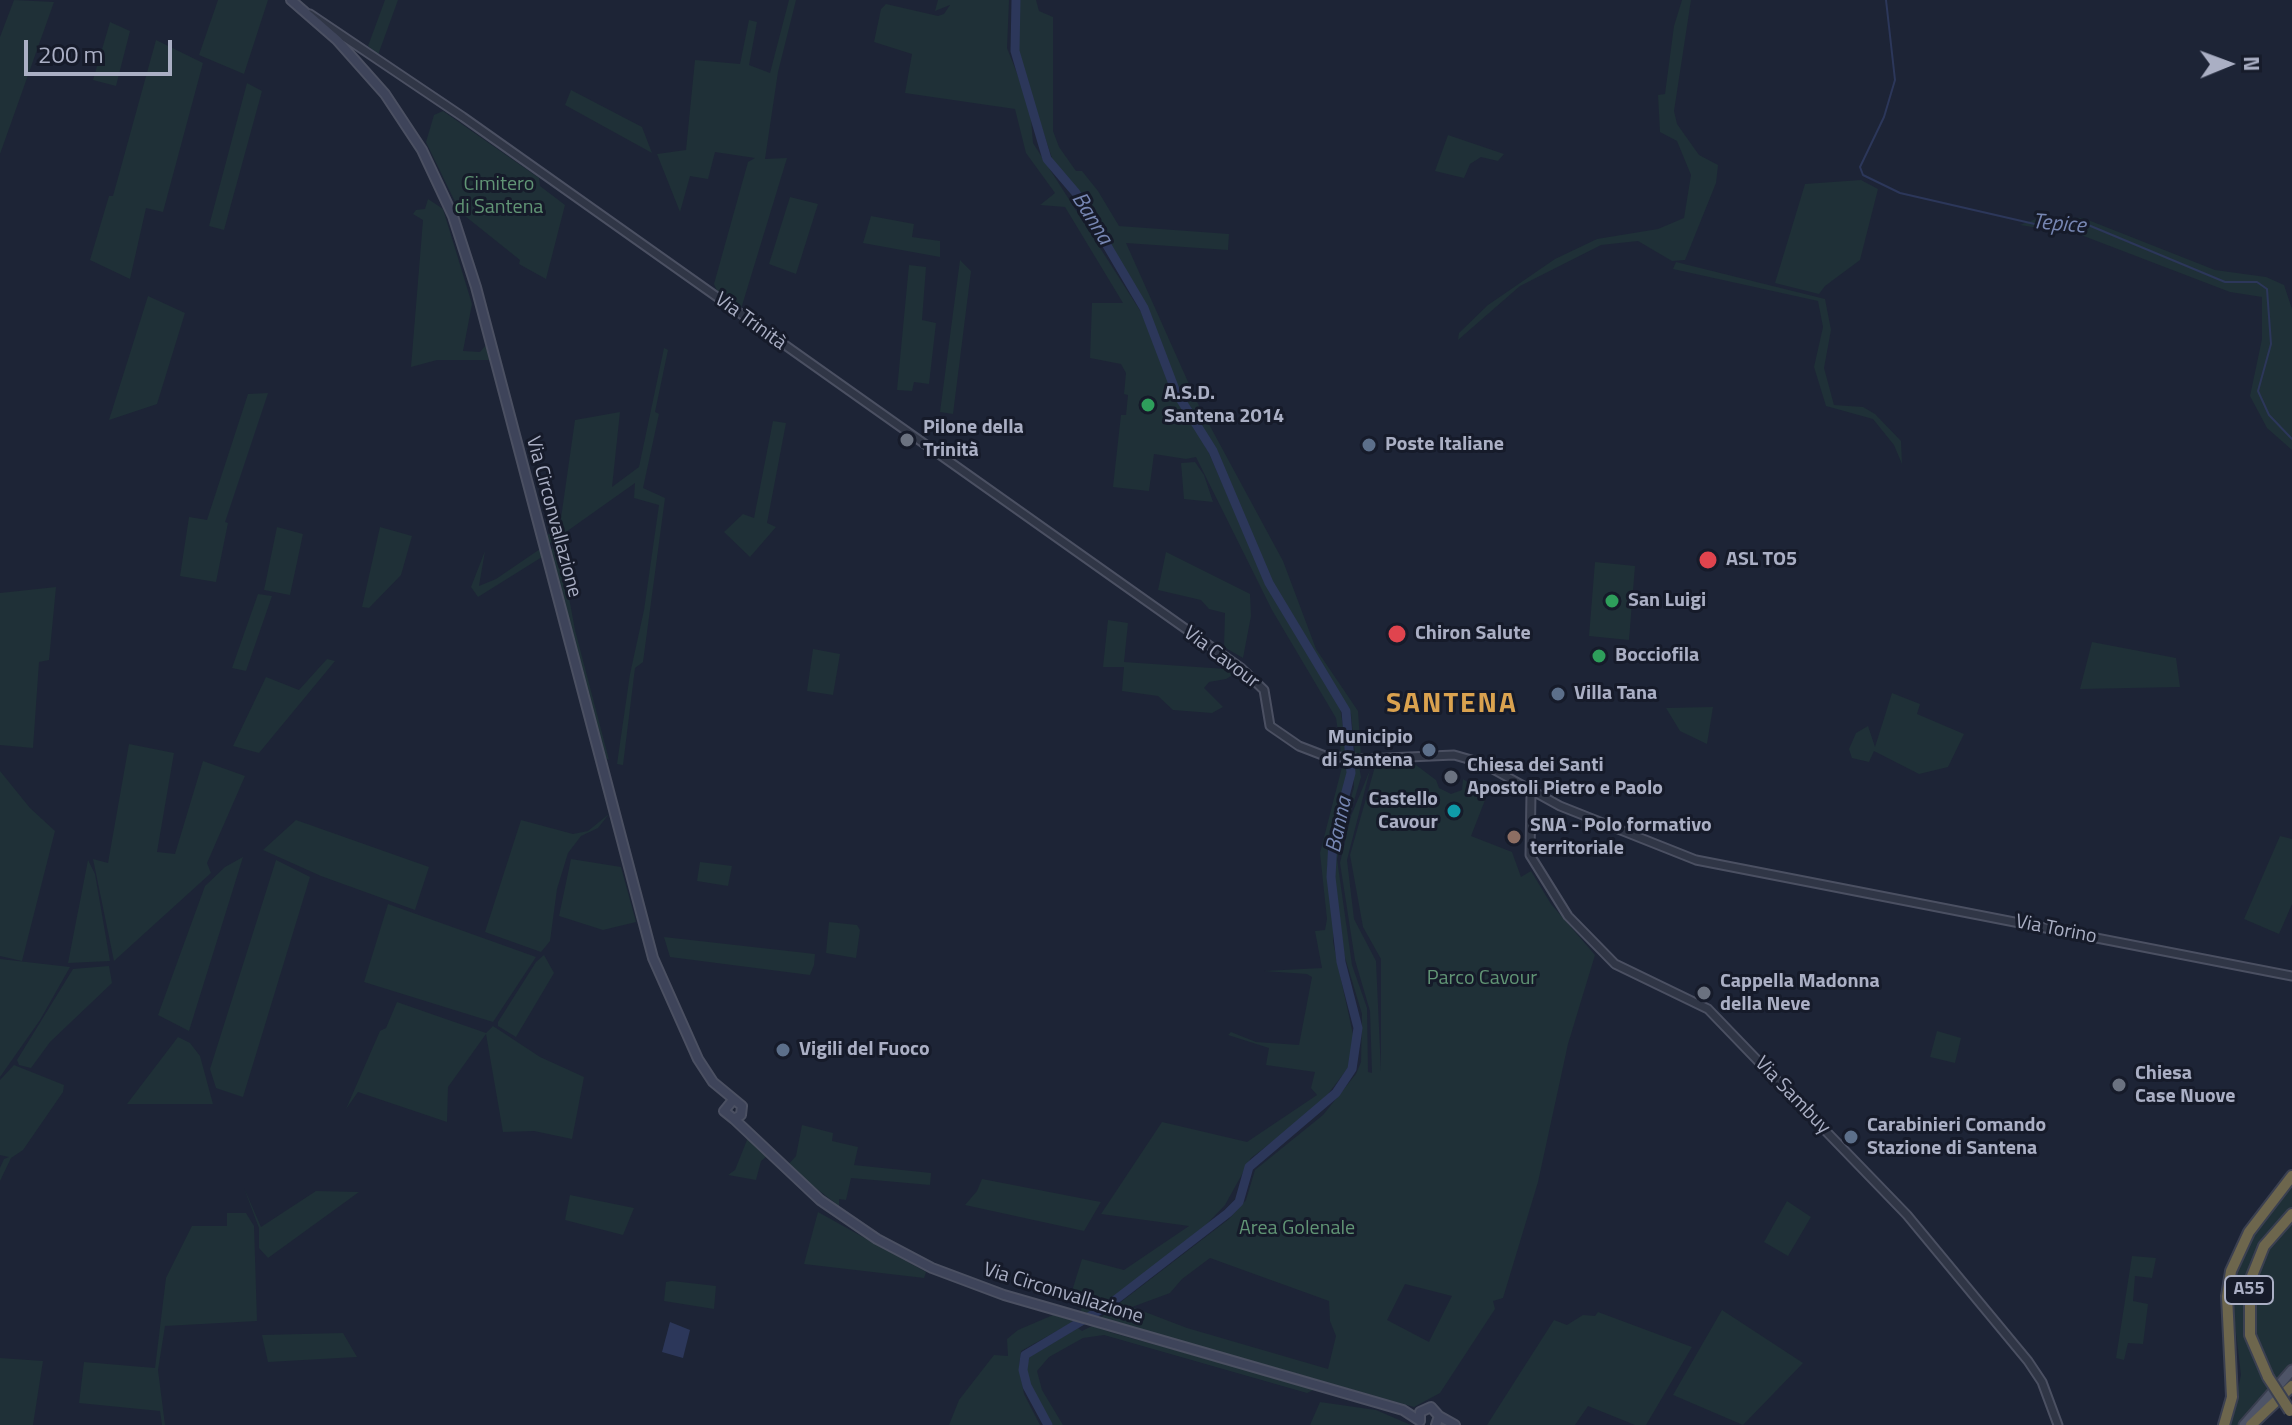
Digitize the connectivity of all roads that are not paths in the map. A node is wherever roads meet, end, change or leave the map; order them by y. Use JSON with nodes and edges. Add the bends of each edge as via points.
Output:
{"nodes":[{"id":1,"x":291,"y":0,"type":"edge"},
{"id":2,"x":304,"y":10,"type":"junction"},
{"id":3,"x":358,"y":44,"type":"junction"},
{"id":4,"x":349,"y":52,"type":"junction"},
{"id":5,"x":1143,"y":600,"type":"joint"},
{"id":6,"x":1531,"y":793,"type":"junction"},
{"id":7,"x":1820,"y":884,"type":"joint"},
{"id":8,"x":2292,"y":976,"type":"edge"},
{"id":9,"x":713,"y":1082,"type":"junction"},
{"id":10,"x":733,"y":1100,"type":"junction"},
{"id":11,"x":724,"y":1108,"type":"junction"},
{"id":12,"x":743,"y":1113,"type":"junction"},
{"id":13,"x":734,"y":1119,"type":"junction"},
{"id":14,"x":754,"y":1134,"type":"junction"},
{"id":15,"x":2292,"y":1176,"type":"edge"},
{"id":16,"x":2292,"y":1214,"type":"edge"},
{"id":17,"x":2292,"y":1370,"type":"edge"},
{"id":18,"x":2292,"y":1378,"type":"edge"},
{"id":19,"x":2292,"y":1386,"type":"edge"},
{"id":20,"x":1403,"y":1410,"type":"junction"},
{"id":21,"x":1422,"y":1410,"type":"junction"},
{"id":22,"x":2291,"y":1413,"type":"edge"},
{"id":23,"x":1439,"y":1422,"type":"edge"},
{"id":24,"x":1421,"y":1423,"type":"edge"},
{"id":25,"x":1455,"y":1425,"type":"edge"},
{"id":26,"x":2058,"y":1425,"type":"edge"},
{"id":27,"x":2224,"y":1425,"type":"edge"},
{"id":28,"x":2244,"y":1425,"type":"edge"},
{"id":29,"x":2250,"y":1425,"type":"edge"}],
"edges":[{"from":1,"to":2,"type":"main road","name":"Via Circonvallazione"},
{"from":2,"to":3,"type":"street","name":"Via Trinità"},
{"from":2,"to":4,"type":"main road","name":"Via Circonvallazione"},
{"from":3,"to":4,"type":"street"},
{"from":3,"to":5,"type":"street","name":"Via Trinità"},
{"from":4,"to":9,"type":"main road","name":"Via Circonvallazione","via":[[422,150],[462,241],[647,939],[679,1021]]},
{"from":5,"to":6,"type":"street","name":"Via Cavour","via":[[1260,683],[1269,724],[1318,754],[1362,759],[1454,755],[1482,763]]},
{"from":6,"to":7,"type":"street","name":"Via Cavour","via":[[1659,847]]},
{"from":6,"to":26,"type":"street","name":"Via Sambuy","via":[[1530,855],[1568,916],[1615,964],[1708,1009],[1907,1215],[2028,1361]]},
{"from":7,"to":8,"type":"street","name":"Via Torino"},
{"from":9,"to":10,"type":"main road","name":"Via Circonvallazione"},
{"from":9,"to":11,"type":"main road","name":"Via Circonvallazione"},
{"from":10,"to":11,"type":"main road"},
{"from":10,"to":12,"type":"main road"},
{"from":11,"to":13,"type":"main road"},
{"from":12,"to":13,"type":"main road"},
{"from":12,"to":14,"type":"main road","name":"Via Circonvallazione"},
{"from":13,"to":14,"type":"main road","name":"Via Circonvallazione"},
{"from":14,"to":20,"type":"main road","name":"Via Circonvallazione","via":[[820,1200],[889,1246],[966,1282]]},
{"from":15,"to":27,"type":"highway","via":[[2249,1232],[2231,1271],[2227,1296],[2232,1397]]},
{"from":16,"to":22,"type":"highway","number":"A55","bridge":true,"via":[[2264,1246],[2250,1281],[2250,1335]]},
{"from":17,"to":28,"type":"main road"},
{"from":18,"to":29,"type":"main road"},
{"from":19,"to":29,"type":"highway"},
{"from":20,"to":21,"type":"main road","name":"Via Circonvallazione"},
{"from":20,"to":24,"type":"main road","name":"Via Circonvallazione"},
{"from":21,"to":23,"type":"main road","name":"Via Circonvallazione","via":[[1434,1408]]},
{"from":21,"to":24,"type":"main road"},
{"from":23,"to":25,"type":"main road"}]}
